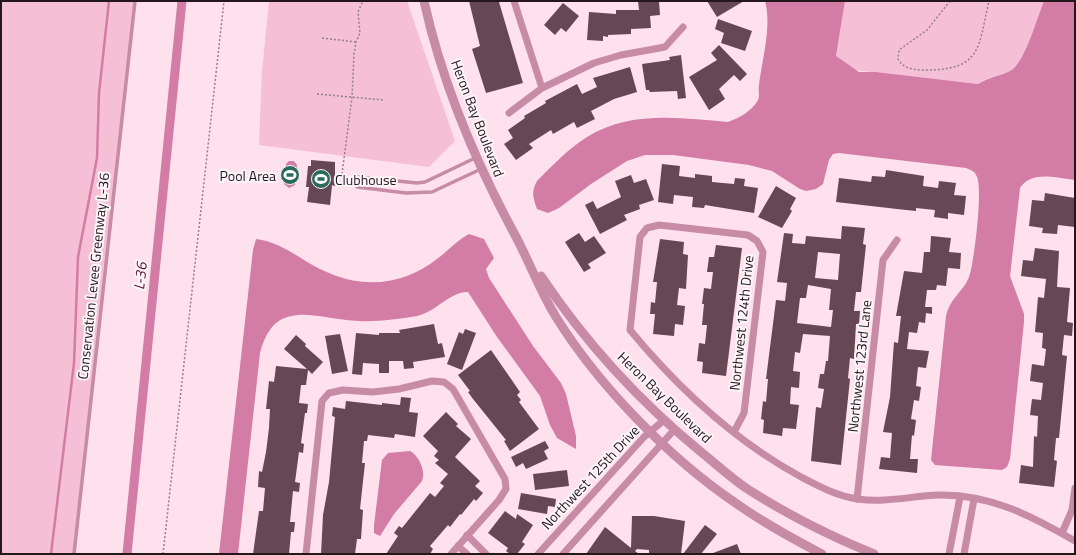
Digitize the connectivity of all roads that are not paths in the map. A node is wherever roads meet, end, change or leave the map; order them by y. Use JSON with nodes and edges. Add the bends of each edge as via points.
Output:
{"nodes":[{"id":1,"x":135,"y":1,"type":"edge"},
{"id":2,"x":424,"y":1,"type":"edge"},
{"id":3,"x":514,"y":1,"type":"edge"},
{"id":4,"x":683,"y":27,"type":"dead end"},
{"id":5,"x":542,"y":88,"type":"junction"},
{"id":6,"x":509,"y":113,"type":"dead end"},
{"id":7,"x":476,"y":157,"type":"junction"},
{"id":8,"x":481,"y":169,"type":"junction"},
{"id":9,"x":517,"y":240,"type":"junction"},
{"id":10,"x":897,"y":240,"type":"dead end"},
{"id":11,"x":664,"y":420,"type":"junction"},
{"id":12,"x":674,"y":430,"type":"junction"},
{"id":13,"x":650,"y":432,"type":"junction"},
{"id":14,"x":734,"y":432,"type":"junction"},
{"id":15,"x":663,"y":443,"type":"junction"},
{"id":16,"x":1075,"y":488,"type":"edge"},
{"id":17,"x":960,"y":497,"type":"junction"},
{"id":18,"x":857,"y":499,"type":"junction"},
{"id":19,"x":974,"y":499,"type":"junction"},
{"id":20,"x":1062,"y":533,"type":"junction"},
{"id":21,"x":467,"y":535,"type":"junction"},
{"id":22,"x":1075,"y":541,"type":"edge"},
{"id":23,"x":458,"y":546,"type":"junction"},
{"id":24,"x":74,"y":554,"type":"edge"},
{"id":25,"x":306,"y":554,"type":"edge"},
{"id":26,"x":451,"y":554,"type":"edge"},
{"id":27,"x":466,"y":554,"type":"edge"},
{"id":28,"x":486,"y":554,"type":"edge"},
{"id":29,"x":538,"y":554,"type":"edge"},
{"id":30,"x":563,"y":554,"type":"edge"},
{"id":31,"x":822,"y":554,"type":"edge"},
{"id":32,"x":874,"y":554,"type":"edge"},
{"id":33,"x":949,"y":554,"type":"edge"},
{"id":34,"x":964,"y":554,"type":"edge"}],
"edges":[{"from":1,"to":24,"type":"lane","name":"Conservation Levee Greenway L-36"},
{"from":2,"to":7,"type":"street","name":"Heron Bay Boulevard","via":[[444,72]]},
{"from":3,"to":5,"type":"street"},
{"from":4,"to":5,"type":"street","via":[[665,47],[594,63]]},
{"from":5,"to":6,"type":"street"},
{"from":7,"to":8,"type":"street","name":"Heron Bay Boulevard"},
{"from":7,"to":8,"type":"lane","via":[[425,182],[358,177],[357,187],[406,193],[432,192]]},
{"from":8,"to":9,"type":"street","name":"Heron Bay Boulevard"},
{"from":9,"to":11,"type":"street","name":"Heron Bay Boulevard","via":[[564,311],[598,353]]},
{"from":9,"to":13,"type":"street","name":"Heron Bay Boulevard","via":[[556,316],[604,384]]},
{"from":10,"to":18,"type":"street","name":"Northwest 123rd Lane","via":[[883,260]]},
{"from":11,"to":12,"type":"street","name":"Heron Bay Boulevard"},
{"from":11,"to":13,"type":"street","name":"Northwest 125th Drive"},
{"from":12,"to":15,"type":"street"},
{"from":12,"to":32,"type":"street","name":"Heron Bay Boulevard","via":[[745,487],[834,538]]},
{"from":13,"to":15,"type":"street","name":"Heron Bay Boulevard"},
{"from":13,"to":29,"type":"street","name":"Northwest 125th Drive"},
{"from":14,"to":14,"type":"street","name":"Northwest 124th Drive","via":[[675,382],[630,330],[640,236],[647,228],[659,225],[748,235],[757,241],[763,252],[744,412]]},
{"from":14,"to":18,"type":"street","via":[[792,472],[823,489]]},
{"from":15,"to":30,"type":"street"},
{"from":15,"to":31,"type":"street","name":"Heron Bay Boulevard","via":[[736,504]]},
{"from":16,"to":20,"type":"street","via":[[1072,510]]},
{"from":17,"to":18,"type":"street","via":[[939,495],[879,501]]},
{"from":17,"to":19,"type":"street"},
{"from":17,"to":33,"type":"street"},
{"from":19,"to":20,"type":"street","via":[[992,501],[1013,508]]},
{"from":19,"to":34,"type":"street"},
{"from":20,"to":22,"type":"street"},
{"from":21,"to":23,"type":"street"},
{"from":21,"to":25,"type":"street","via":[[506,489],[505,479],[453,389],[444,382],[432,381],[373,392],[343,390],[329,393],[322,401]]},
{"from":21,"to":28,"type":"street"},
{"from":23,"to":26,"type":"street"},
{"from":23,"to":27,"type":"street"}]}
